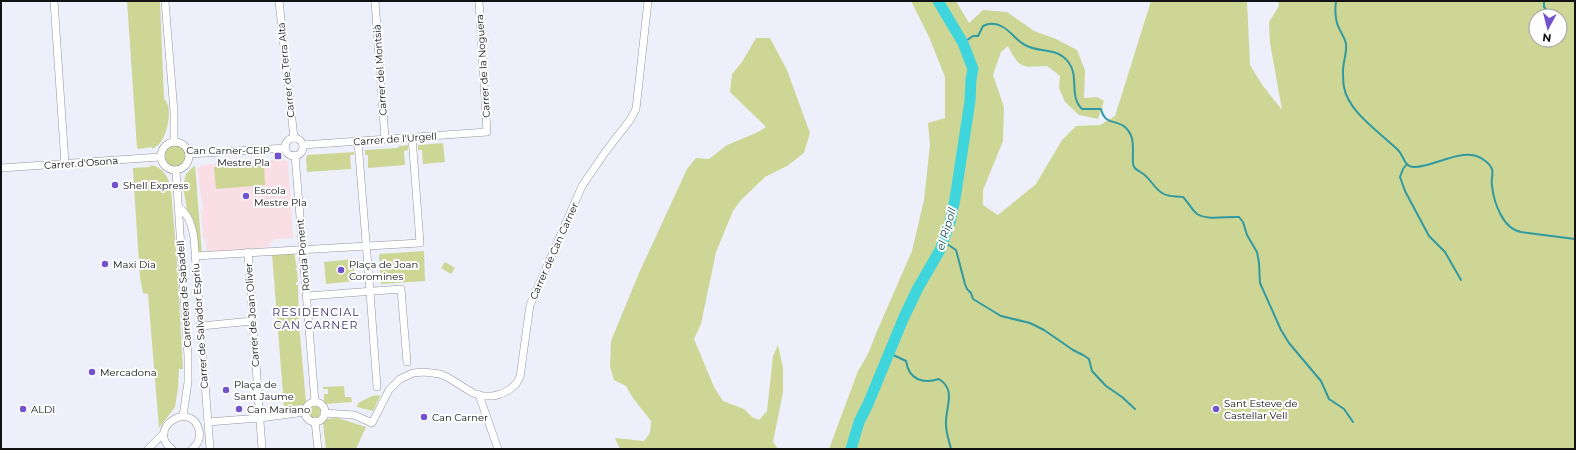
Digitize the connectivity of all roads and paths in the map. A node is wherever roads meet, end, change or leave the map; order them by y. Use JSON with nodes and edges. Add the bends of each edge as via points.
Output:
{"nodes":[{"id":1,"x":54,"y":1,"type":"edge"},
{"id":2,"x":165,"y":1,"type":"edge"},
{"id":3,"x":279,"y":1,"type":"edge"},
{"id":4,"x":376,"y":1,"type":"edge"},
{"id":5,"x":479,"y":1,"type":"edge"},
{"id":6,"x":648,"y":1,"type":"edge"},
{"id":7,"x":487,"y":132,"type":"joint"},
{"id":8,"x":412,"y":137,"type":"junction"},
{"id":9,"x":294,"y":138,"type":"junction"},
{"id":10,"x":385,"y":139,"type":"junction"},
{"id":11,"x":174,"y":142,"type":"junction"},
{"id":12,"x":358,"y":142,"type":"junction"},
{"id":13,"x":303,"y":145,"type":"junction"},
{"id":14,"x":286,"y":148,"type":"junction"},
{"id":15,"x":189,"y":154,"type":"junction"},
{"id":16,"x":295,"y":155,"type":"junction"},
{"id":17,"x":160,"y":157,"type":"junction"},
{"id":18,"x":65,"y":164,"type":"junction"},
{"id":19,"x":1,"y":168,"type":"edge"},
{"id":20,"x":176,"y":171,"type":"junction"},
{"id":21,"x":179,"y":207,"type":"junction"},
{"id":22,"x":367,"y":246,"type":"junction"},
{"id":23,"x":302,"y":249,"type":"junction"},
{"id":24,"x":248,"y":252,"type":"junction"},
{"id":25,"x":195,"y":256,"type":"junction"},
{"id":26,"x":370,"y":292,"type":"junction"},
{"id":27,"x":307,"y":296,"type":"junction"},
{"id":28,"x":252,"y":321,"type":"junction"},
{"id":29,"x":201,"y":326,"type":"junction"},
{"id":30,"x":407,"y":362,"type":"dead end"},
{"id":31,"x":376,"y":387,"type":"dead end"},
{"id":32,"x":478,"y":395,"type":"junction"},
{"id":33,"x":315,"y":402,"type":"junction"},
{"id":34,"x":305,"y":412,"type":"junction"},
{"id":35,"x":324,"y":412,"type":"junction"},
{"id":36,"x":183,"y":416,"type":"junction"},
{"id":37,"x":260,"y":418,"type":"junction"},
{"id":38,"x":315,"y":421,"type":"junction"},
{"id":39,"x":208,"y":422,"type":"junction"},
{"id":40,"x":164,"y":432,"type":"junction"},
{"id":41,"x":148,"y":449,"type":"edge"},
{"id":42,"x":172,"y":449,"type":"edge"},
{"id":43,"x":192,"y":449,"type":"edge"},
{"id":44,"x":210,"y":449,"type":"edge"},
{"id":45,"x":262,"y":449,"type":"edge"},
{"id":46,"x":318,"y":449,"type":"edge"},
{"id":47,"x":498,"y":449,"type":"edge"}],
"edges":[{"from":1,"to":18,"type":"street"},
{"from":2,"to":11,"type":"street"},
{"from":3,"to":9,"type":"street","name":"Carrer de Terra Alta"},
{"from":4,"to":10,"type":"street","name":"Carrer del Montsià"},
{"from":5,"to":7,"type":"street","name":"Carrer de la Noguera"},
{"from":6,"to":32,"type":"street","name":"Carrer de Can Carner","via":[[636,109],[582,186],[530,305],[518,381],[510,390],[501,394]]},
{"from":7,"to":8,"type":"street","name":"Carrer de l'Urgell"},
{"from":8,"to":10,"type":"street","name":"Carrer de l'Urgell"},
{"from":8,"to":22,"type":"street","via":[[420,243]]},
{"from":9,"to":13,"type":"street","via":[[300,140]]},
{"from":9,"to":14,"type":"street","via":[[287,142]]},
{"from":10,"to":12,"type":"street","name":"Carrer de l'Urgell"},
{"from":11,"to":15,"type":"street","via":[[185,146]]},
{"from":11,"to":17,"type":"street","via":[[165,145]]},
{"from":12,"to":13,"type":"street","name":"Carrer de l'Urgell"},
{"from":12,"to":22,"type":"street"},
{"from":13,"to":16,"type":"street","via":[[302,151]]},
{"from":14,"to":15,"type":"street"},
{"from":14,"to":16,"type":"street","via":[[290,154]]},
{"from":15,"to":20,"type":"street","via":[[188,162],[183,169]]},
{"from":16,"to":23,"type":"street","name":"Ronda Ponent"},
{"from":17,"to":18,"type":"street","name":"Carrer d'Osona"},
{"from":17,"to":20,"type":"street","via":[[163,165]]},
{"from":18,"to":19,"type":"street","name":"Carrer d'Osona"},
{"from":20,"to":21,"type":"street","name":"Carretera de Sabadell"},
{"from":21,"to":25,"type":"street","name":"Carrer de Salvador Espriu","via":[[184,210],[191,224]]},
{"from":21,"to":36,"type":"street","name":"Carretera de Sabadell","via":[[188,356],[188,382]]},
{"from":22,"to":23,"type":"street"},
{"from":22,"to":26,"type":"street"},
{"from":23,"to":24,"type":"street"},
{"from":23,"to":27,"type":"street","name":"Ronda Ponent"},
{"from":24,"to":25,"type":"street"},
{"from":24,"to":28,"type":"street","name":"Carrer de Joan Oliver"},
{"from":25,"to":29,"type":"street","name":"Carrer de Salvador Espriu"},
{"from":26,"to":27,"type":"street"},
{"from":26,"to":30,"type":"street","via":[[401,290]]},
{"from":26,"to":31,"type":"street"},
{"from":27,"to":33,"type":"street","name":"Ronda Ponent"},
{"from":28,"to":29,"type":"street"},
{"from":28,"to":37,"type":"street","name":"Carrer de Joan Oliver"},
{"from":29,"to":39,"type":"street","name":"Carrer de Salvador Espriu"},
{"from":32,"to":35,"type":"street","name":"Carrer de Can Carner","via":[[447,377],[435,373],[418,373],[406,376],[394,384],[372,423],[354,415]]},
{"from":32,"to":47,"type":"street"},
{"from":33,"to":34,"type":"street","via":[[308,404]]},
{"from":33,"to":35,"type":"street","via":[[323,407]]},
{"from":34,"to":37,"type":"street"},
{"from":34,"to":38,"type":"street","via":[[310,420]]},
{"from":35,"to":38,"type":"street","via":[[320,420]]},
{"from":36,"to":40,"type":"street","via":[[169,422]]},
{"from":36,"to":43,"type":"street","via":[[191,419],[198,428],[199,439]]},
{"from":37,"to":39,"type":"street"},
{"from":37,"to":45,"type":"street","name":"Carrer de Joan Oliver"},
{"from":38,"to":46,"type":"street"},
{"from":39,"to":44,"type":"street","name":"Carrer de Salvador Espriu"},
{"from":40,"to":41,"type":"street"},
{"from":40,"to":42,"type":"street","via":[[167,444]]}]}
